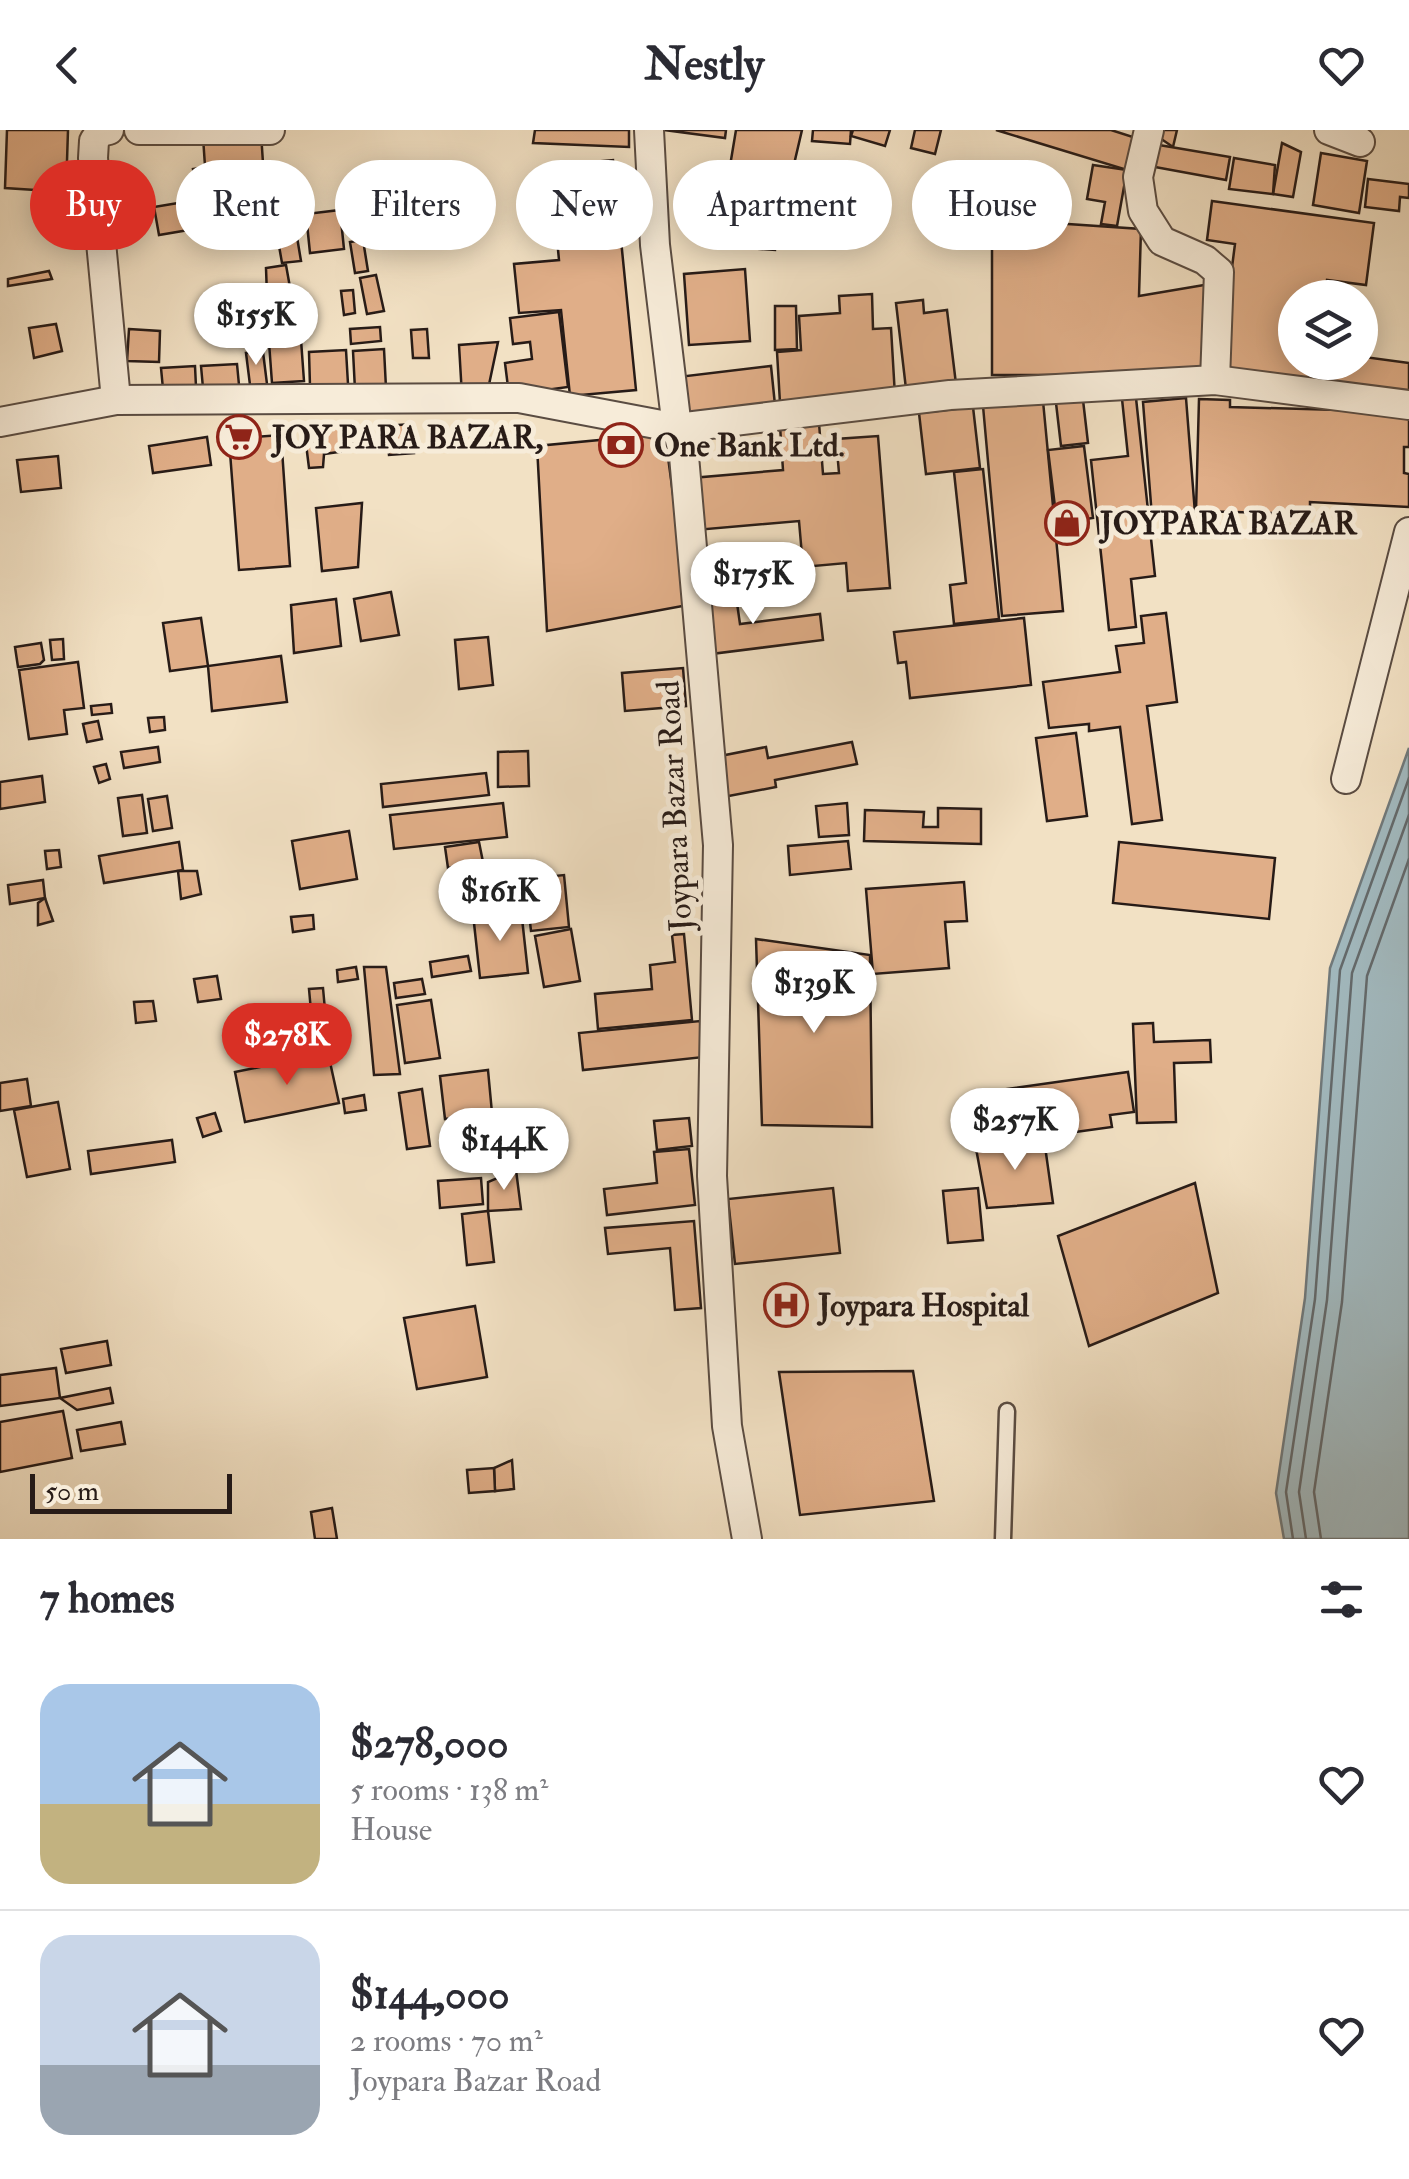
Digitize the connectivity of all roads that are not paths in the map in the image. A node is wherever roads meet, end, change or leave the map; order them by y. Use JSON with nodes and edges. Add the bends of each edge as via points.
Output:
{"nodes":[{"id":1,"x":109,"y":130,"type":"edge"},
{"id":2,"x":138,"y":130,"type":"edge"},
{"id":3,"x":270,"y":130,"type":"edge"},
{"id":4,"x":649,"y":130,"type":"edge"},
{"id":5,"x":1149,"y":130,"type":"edge"},
{"id":6,"x":1330,"y":130,"type":"edge"},
{"id":7,"x":1360,"y":142,"type":"dead end"},
{"id":8,"x":1215,"y":380,"type":"junction"},
{"id":9,"x":116,"y":400,"type":"junction"},
{"id":10,"x":1409,"y":405,"type":"edge"},
{"id":11,"x":0,"y":422,"type":"edge"},
{"id":12,"x":677,"y":428,"type":"junction"},
{"id":13,"x":1409,"y":532,"type":"edge"},
{"id":14,"x":1346,"y":779,"type":"dead end"},
{"id":15,"x":1007,"y":1411,"type":"dead end"},
{"id":16,"x":747,"y":1539,"type":"edge"},
{"id":17,"x":1003,"y":1539,"type":"edge"}],
"edges":[{"from":1,"to":9,"type":"street","via":[[100,132],[92,158]]},
{"from":2,"to":3,"type":"street"},
{"from":4,"to":12,"type":"street","name":"Joypara Bazar Road","via":[[654,244]]},
{"from":5,"to":8,"type":"street","via":[[1138,178],[1143,211],[1162,241],[1219,272]]},
{"from":6,"to":7,"type":"street"},
{"from":8,"to":10,"type":"street"},
{"from":8,"to":12,"type":"street","via":[[950,395]]},
{"from":9,"to":11,"type":"street"},
{"from":9,"to":12,"type":"street","via":[[519,398]]},
{"from":12,"to":16,"type":"street","name":"Joypara Bazar Road","via":[[718,846],[712,1176],[727,1426]]},
{"from":13,"to":14,"type":"street"},
{"from":15,"to":17,"type":"lane"}]}
